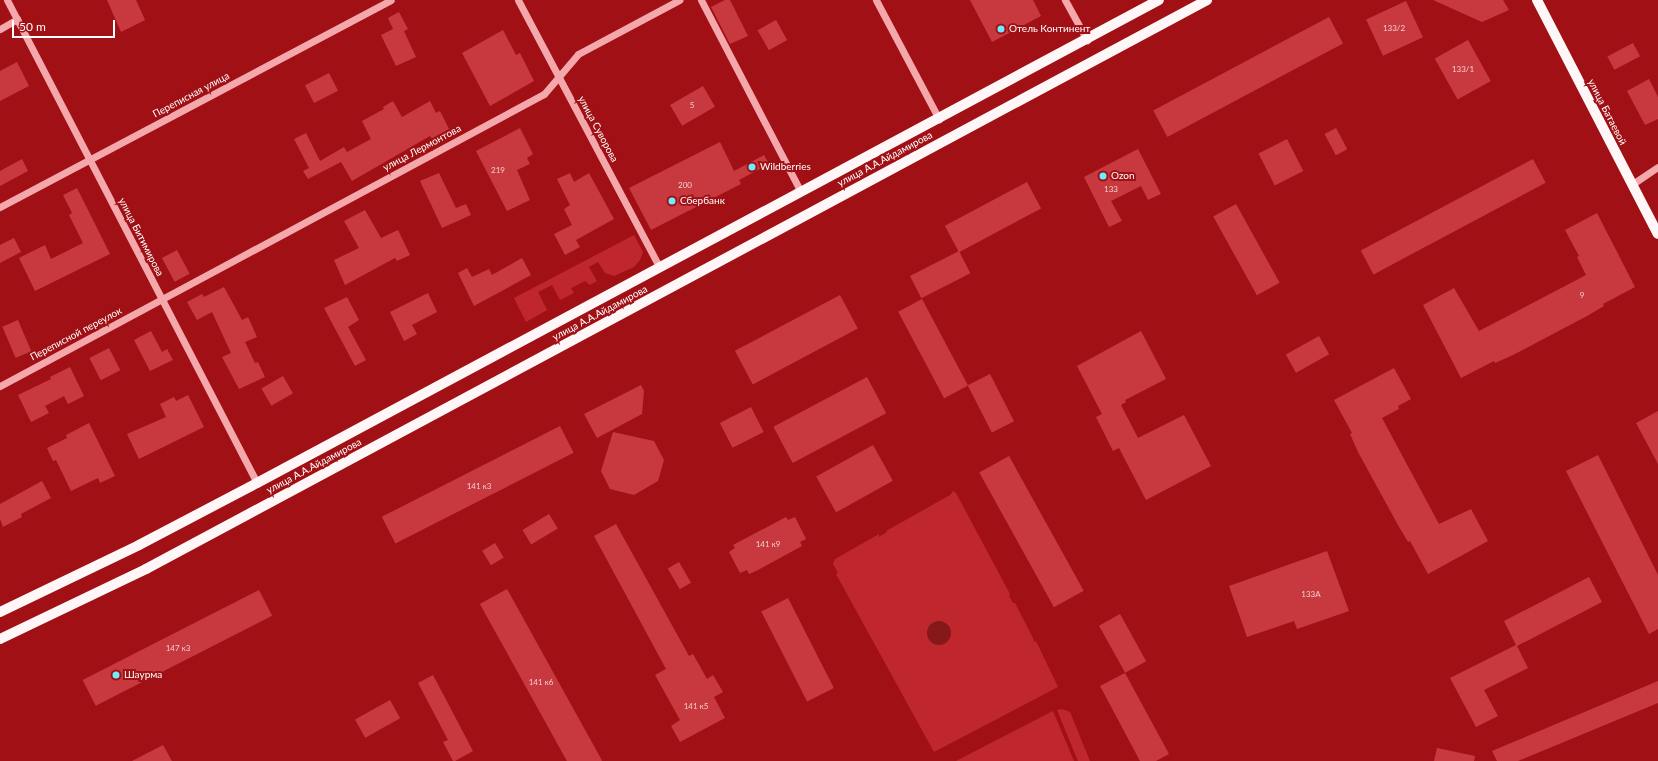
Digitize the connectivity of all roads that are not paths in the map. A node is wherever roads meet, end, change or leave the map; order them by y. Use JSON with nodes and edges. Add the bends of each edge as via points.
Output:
{"nodes":[{"id":1,"x":7,"y":0,"type":"edge"},
{"id":2,"x":391,"y":0,"type":"edge"},
{"id":3,"x":518,"y":0,"type":"edge"},
{"id":4,"x":679,"y":0,"type":"edge"},
{"id":5,"x":701,"y":0,"type":"edge"},
{"id":6,"x":876,"y":0,"type":"edge"},
{"id":7,"x":1065,"y":0,"type":"edge"},
{"id":8,"x":1160,"y":0,"type":"edge"},
{"id":9,"x":1207,"y":0,"type":"edge"},
{"id":10,"x":1537,"y":0,"type":"edge"},
{"id":11,"x":17,"y":19,"type":"junction"},
{"id":12,"x":0,"y":29,"type":"edge"},
{"id":13,"x":1087,"y":40,"type":"junction"},
{"id":14,"x":559,"y":76,"type":"junction"},
{"id":15,"x":939,"y":119,"type":"junction"},
{"id":16,"x":90,"y":160,"type":"junction"},
{"id":17,"x":1658,"y":167,"type":"edge"},
{"id":18,"x":1631,"y":185,"type":"junction"},
{"id":19,"x":802,"y":192,"type":"junction"},
{"id":20,"x":0,"y":207,"type":"edge"},
{"id":21,"x":1658,"y":234,"type":"edge"},
{"id":22,"x":660,"y":268,"type":"junction"},
{"id":23,"x":162,"y":300,"type":"junction"},
{"id":24,"x":0,"y":386,"type":"edge"},
{"id":25,"x":257,"y":483,"type":"junction"},
{"id":26,"x":0,"y":612,"type":"edge"},
{"id":27,"x":0,"y":639,"type":"edge"}],
"edges":[{"from":1,"to":11,"type":"street","name":"улица Битимирова"},
{"from":2,"to":16,"type":"street","name":"Переписная улица"},
{"from":3,"to":14,"type":"street","name":"улица Суворова"},
{"from":4,"to":14,"type":"street","name":"улица Лермонтова","via":[[578,54]]},
{"from":5,"to":19,"type":"street"},
{"from":6,"to":15,"type":"street"},
{"from":7,"to":13,"type":"street"},
{"from":8,"to":13,"type":"main road","name":"улица А.А.Айдамирова"},
{"from":9,"to":27,"type":"main road","name":"улица А.А.Айдамирова","via":[[160,562]]},
{"from":10,"to":18,"type":"main road","name":"улица Батаевой"},
{"from":11,"to":12,"type":"street"},
{"from":11,"to":16,"type":"street","name":"улица Битимирова"},
{"from":13,"to":15,"type":"main road","name":"улица А.А.Айдамирова"},
{"from":14,"to":22,"type":"street","name":"улица Суворова"},
{"from":14,"to":23,"type":"street","name":"улица Лермонтова","via":[[544,94]]},
{"from":15,"to":19,"type":"main road","name":"улица А.А.Айдамирова"},
{"from":16,"to":20,"type":"street","name":"Переписная улица"},
{"from":16,"to":23,"type":"street","name":"улица Битимирова"},
{"from":17,"to":18,"type":"street"},
{"from":18,"to":21,"type":"main road","name":"улица Батаевой"},
{"from":19,"to":22,"type":"main road","name":"улица А.А.Айдамирова"},
{"from":22,"to":25,"type":"main road","name":"улица А.А.Айдамирова"},
{"from":23,"to":24,"type":"street","name":"Переписной переулок"},
{"from":23,"to":25,"type":"street","name":"улица Битимирова"},
{"from":25,"to":26,"type":"main road","name":"улица А.А.Айдамирова","via":[[139,545]]}]}
